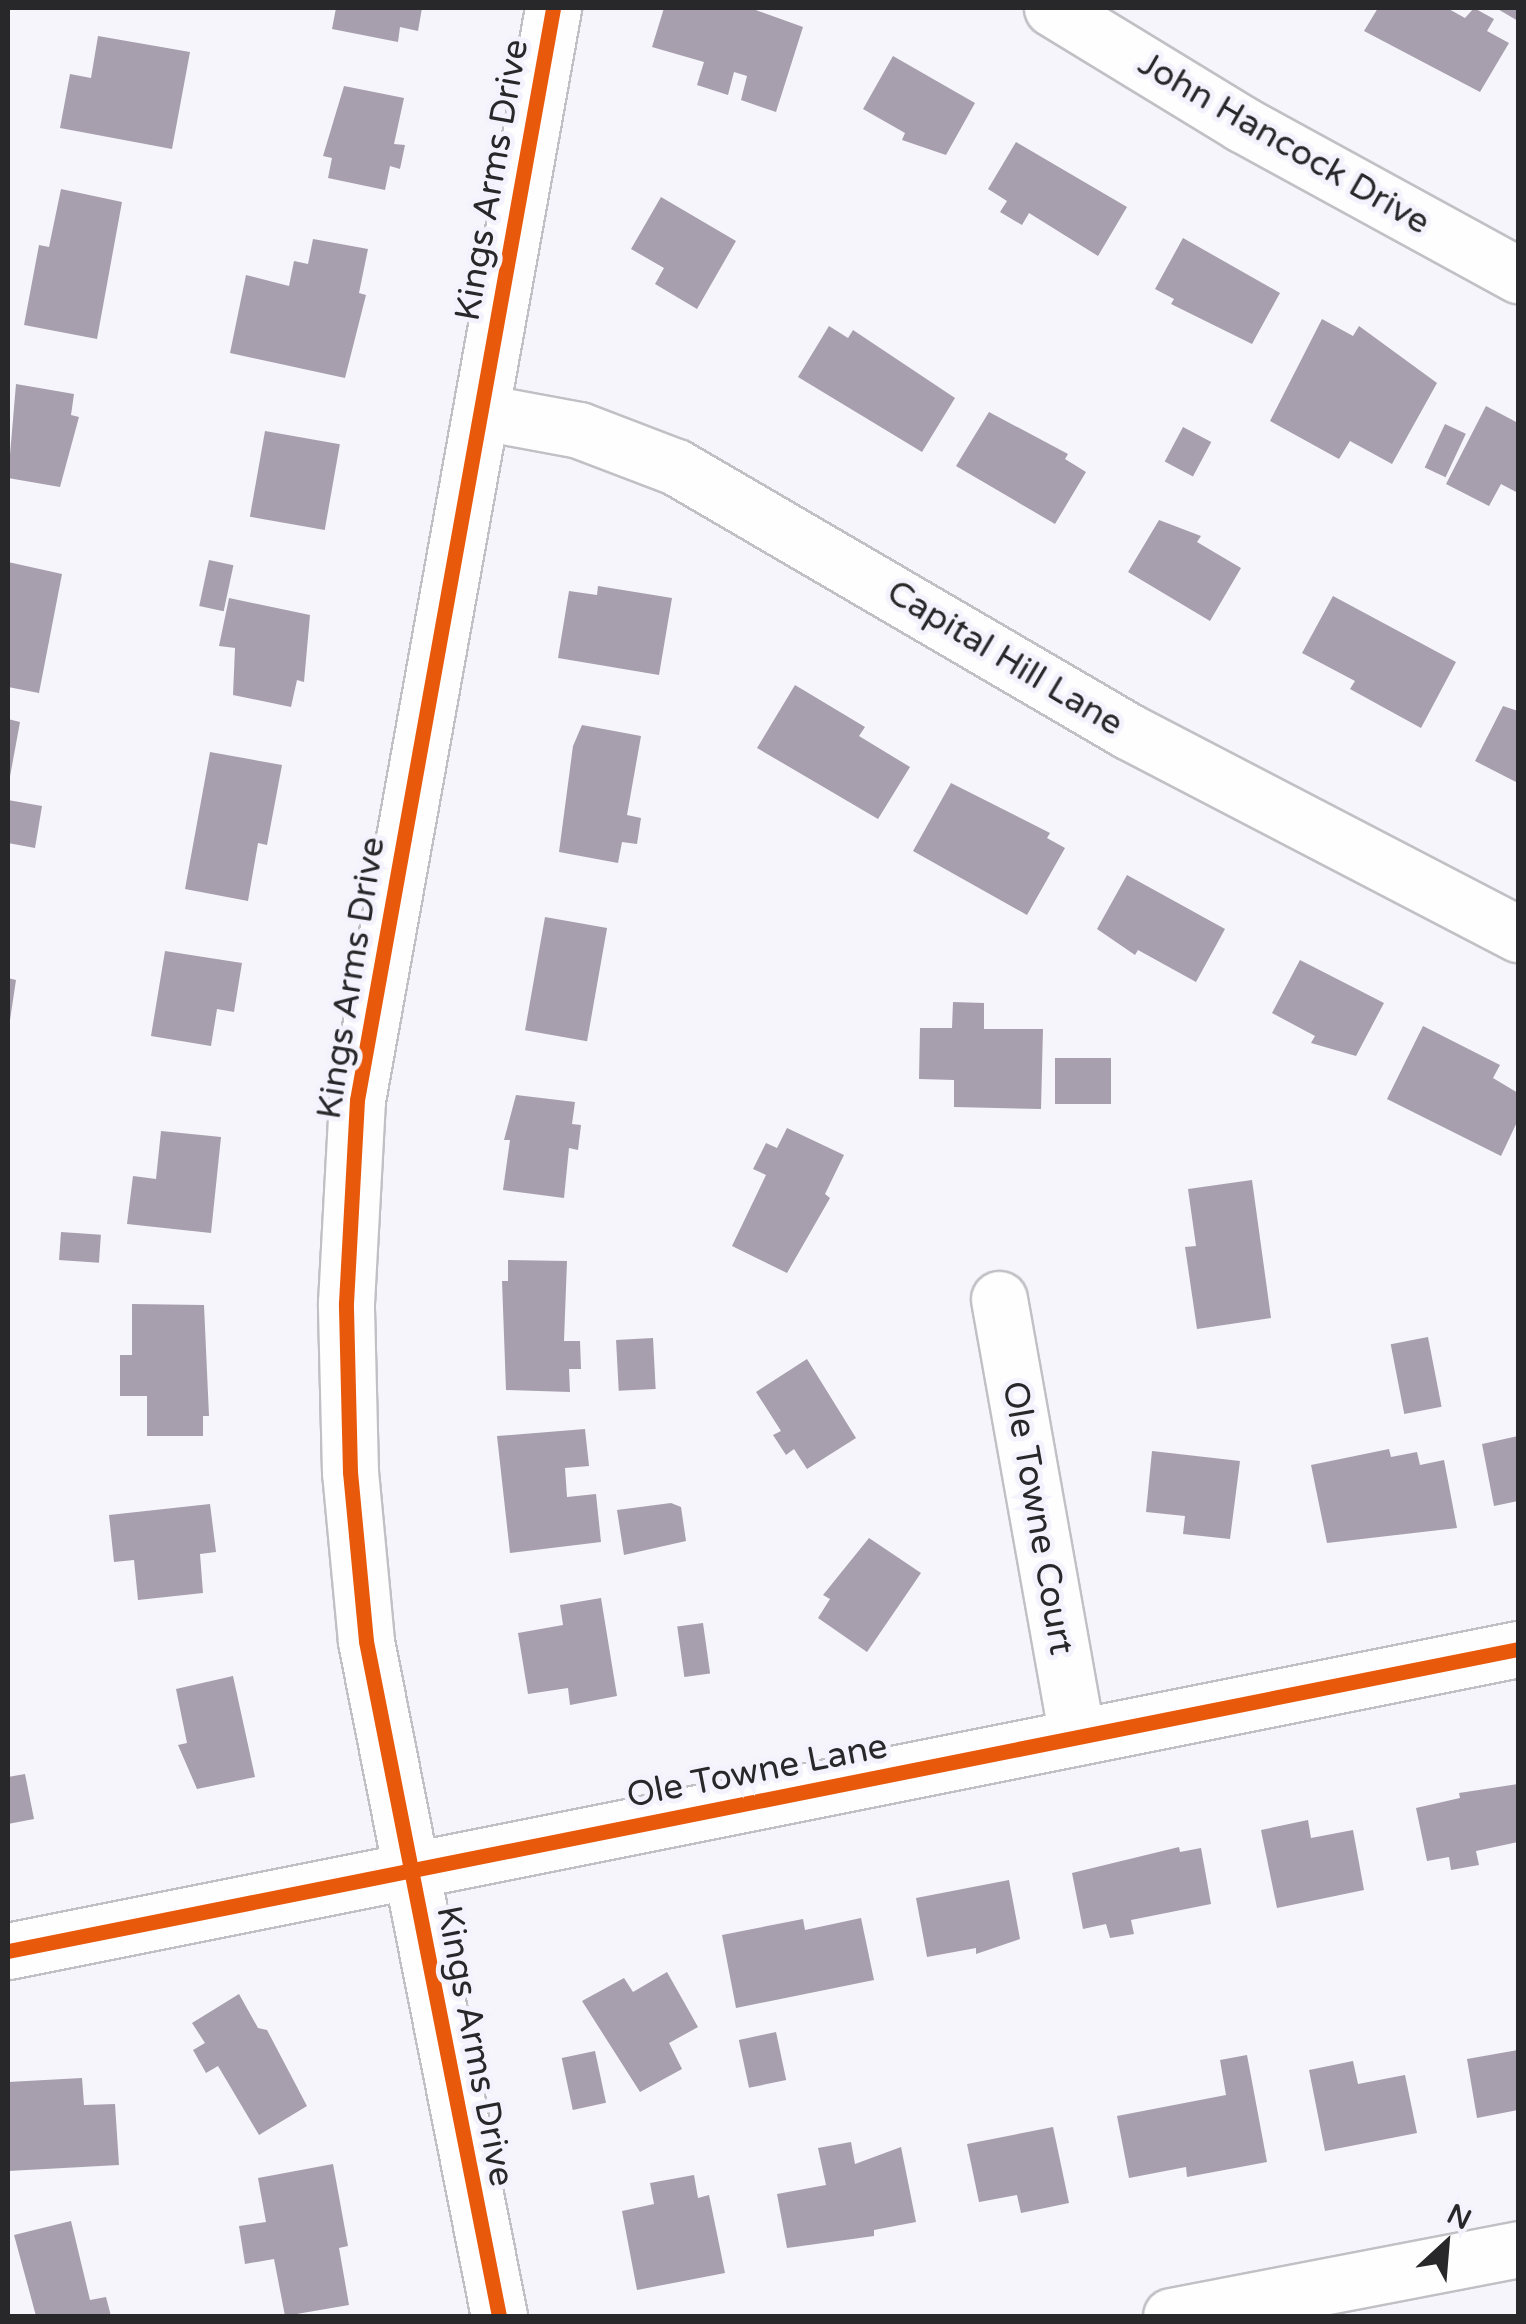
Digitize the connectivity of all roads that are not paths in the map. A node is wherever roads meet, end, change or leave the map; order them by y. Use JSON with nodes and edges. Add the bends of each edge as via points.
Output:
{"nodes":[{"id":1,"x":553,"y":8,"type":"edge"},
{"id":2,"x":1052,"y":8,"type":"edge"},
{"id":3,"x":1518,"y":275,"type":"edge"},
{"id":4,"x":482,"y":412,"type":"junction"},
{"id":5,"x":1518,"y":934,"type":"edge"},
{"id":6,"x":999,"y":1299,"type":"dead end"},
{"id":7,"x":1518,"y":1650,"type":"edge"},
{"id":8,"x":1077,"y":1737,"type":"junction"},
{"id":9,"x":409,"y":1871,"type":"junction"},
{"id":10,"x":8,"y":1951,"type":"edge"},
{"id":11,"x":1518,"y":2249,"type":"edge"},
{"id":12,"x":499,"y":2316,"type":"edge"},
{"id":13,"x":1171,"y":2316,"type":"edge"}],
"edges":[{"from":1,"to":4,"type":"street","name":"Kings Arms Drive"},
{"from":2,"to":3,"type":"street","name":"John Hancock Drive","via":[[1242,124]]},
{"from":4,"to":5,"type":"street","name":"Capital Hill Lane","via":[[579,430],[718,488],[1128,731]]},
{"from":4,"to":9,"type":"street","name":"Kings Arms Drive","via":[[357,1100],[346,1303],[350,1472],[366,1641]]},
{"from":6,"to":8,"type":"street","name":"Ole Towne Court"},
{"from":7,"to":8,"type":"street","name":"Ole Towne Lane"},
{"from":8,"to":9,"type":"street","name":"Ole Towne Lane"},
{"from":9,"to":10,"type":"street","name":"Ole Towne Lane"},
{"from":9,"to":12,"type":"street","name":"Kings Arms Drive"},
{"from":11,"to":13,"type":"street"}]}
